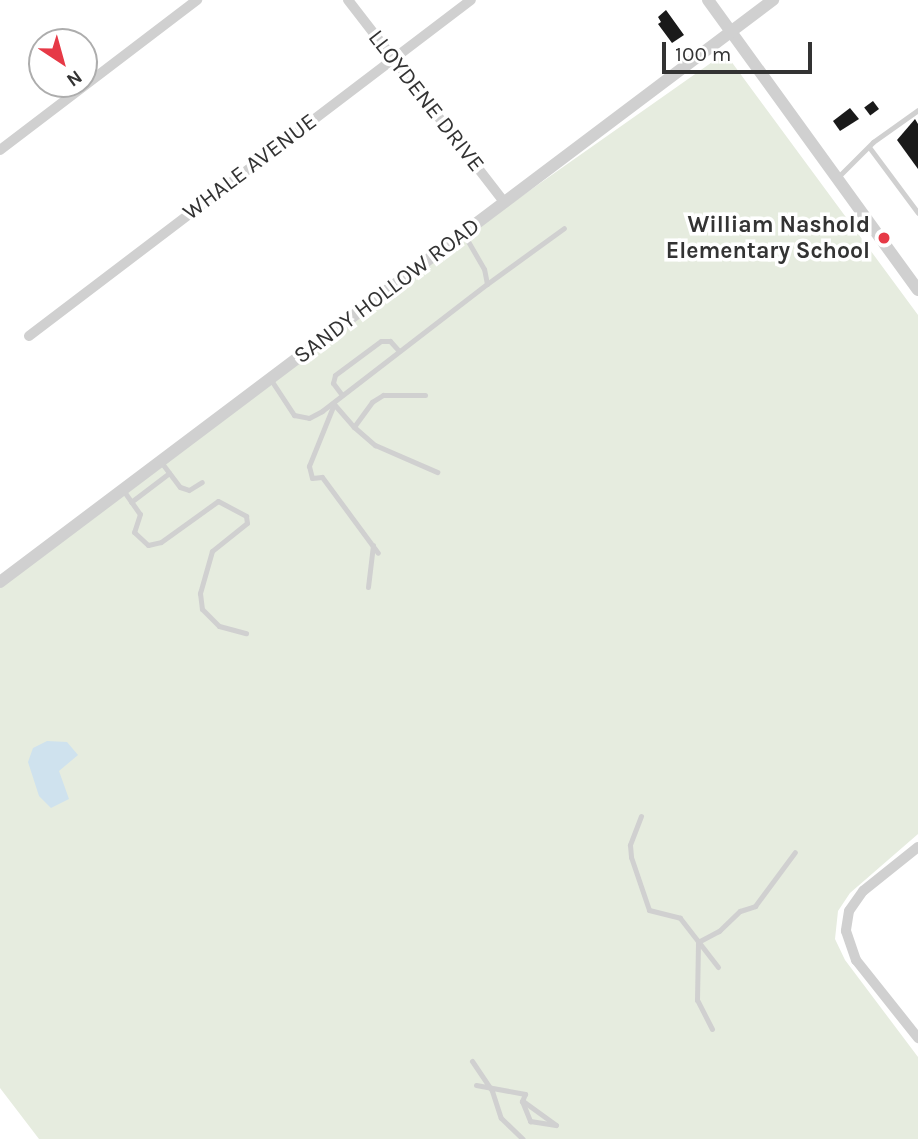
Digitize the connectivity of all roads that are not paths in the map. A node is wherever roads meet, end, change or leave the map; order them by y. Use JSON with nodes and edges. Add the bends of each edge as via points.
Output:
{"nodes":[{"id":1,"x":197,"y":0,"type":"edge"},
{"id":2,"x":348,"y":0,"type":"edge"},
{"id":3,"x":471,"y":0,"type":"edge"},
{"id":4,"x":708,"y":0,"type":"edge"},
{"id":5,"x":773,"y":0,"type":"edge"},
{"id":6,"x":732,"y":31,"type":"junction"},
{"id":7,"x":392,"y":59,"type":"junction"},
{"id":8,"x":918,"y":110,"type":"edge"},
{"id":9,"x":869,"y":146,"type":"junction"},
{"id":10,"x":0,"y":150,"type":"edge"},
{"id":11,"x":837,"y":178,"type":"junction"},
{"id":12,"x":504,"y":202,"type":"junction"},
{"id":13,"x":918,"y":213,"type":"edge"},
{"id":14,"x":564,"y":228,"type":"dead end"},
{"id":15,"x":463,"y":232,"type":"junction"},
{"id":16,"x":487,"y":284,"type":"junction"},
{"id":17,"x":918,"y":290,"type":"edge"},
{"id":18,"x":29,"y":336,"type":"dead end"},
{"id":19,"x":399,"y":351,"type":"junction"},
{"id":20,"x":271,"y":380,"type":"junction"},
{"id":21,"x":342,"y":395,"type":"junction"},
{"id":22,"x":425,"y":395,"type":"dead end"},
{"id":23,"x":333,"y":403,"type":"junction"},
{"id":24,"x":354,"y":427,"type":"junction"},
{"id":25,"x":160,"y":462,"type":"junction"},
{"id":26,"x":437,"y":472,"type":"dead end"},
{"id":27,"x":169,"y":473,"type":"junction"},
{"id":28,"x":202,"y":482,"type":"dead end"},
{"id":29,"x":122,"y":491,"type":"junction"},
{"id":30,"x":131,"y":502,"type":"junction"},
{"id":31,"x":373,"y":545,"type":"junction"},
{"id":32,"x":379,"y":553,"type":"dead end"},
{"id":33,"x":0,"y":582,"type":"edge"},
{"id":34,"x":368,"y":587,"type":"dead end"},
{"id":35,"x":246,"y":633,"type":"dead end"},
{"id":36,"x":641,"y":816,"type":"dead end"},
{"id":37,"x":918,"y":847,"type":"edge"},
{"id":38,"x":795,"y":852,"type":"dead end"},
{"id":39,"x":698,"y":942,"type":"junction"},
{"id":40,"x":718,"y":967,"type":"dead end"},
{"id":41,"x":712,"y":1029,"type":"dead end"},
{"id":42,"x":918,"y":1038,"type":"edge"},
{"id":43,"x":472,"y":1061,"type":"dead end"},
{"id":44,"x":476,"y":1085,"type":"dead end"},
{"id":45,"x":489,"y":1087,"type":"junction"},
{"id":46,"x":523,"y":1101,"type":"dead end"},
{"id":47,"x":523,"y":1139,"type":"edge"}],
"edges":[{"from":1,"to":10,"type":"street"},
{"from":2,"to":7,"type":"street","name":"LLOYDENE DRIVE"},
{"from":3,"to":7,"type":"street","name":"WHALE AVENUE"},
{"from":4,"to":6,"type":"street"},
{"from":5,"to":6,"type":"street","name":"SANDY HOLLOW ROAD"},
{"from":6,"to":11,"type":"street"},
{"from":6,"to":12,"type":"street","name":"SANDY HOLLOW ROAD"},
{"from":7,"to":12,"type":"street","name":"LLOYDENE DRIVE"},
{"from":7,"to":18,"type":"street","name":"WHALE AVENUE"},
{"from":8,"to":9,"type":"lane"},
{"from":9,"to":11,"type":"lane"},
{"from":9,"to":13,"type":"lane"},
{"from":11,"to":17,"type":"street"},
{"from":12,"to":15,"type":"street","name":"SANDY HOLLOW ROAD"},
{"from":14,"to":16,"type":"lane"},
{"from":15,"to":16,"type":"lane","via":[[484,269]]},
{"from":15,"to":20,"type":"street","name":"SANDY HOLLOW ROAD"},
{"from":16,"to":19,"type":"lane"},
{"from":19,"to":21,"type":"lane"},
{"from":19,"to":21,"type":"lane","via":[[390,341],[381,341],[335,375],[333,383]]},
{"from":20,"to":23,"type":"lane","via":[[294,415],[309,418]]},
{"from":20,"to":25,"type":"street","name":"SANDY HOLLOW ROAD"},
{"from":21,"to":23,"type":"lane"},
{"from":22,"to":24,"type":"lane","via":[[383,395],[365,409]]},
{"from":23,"to":24,"type":"lane"},
{"from":23,"to":31,"type":"lane","via":[[309,466],[312,478],[322,477]]},
{"from":24,"to":26,"type":"lane","via":[[375,445]]},
{"from":25,"to":27,"type":"lane"},
{"from":25,"to":29,"type":"street","name":"SANDY HOLLOW ROAD"},
{"from":27,"to":28,"type":"lane","via":[[180,487],[189,490]]},
{"from":27,"to":30,"type":"lane"},
{"from":29,"to":30,"type":"lane"},
{"from":29,"to":33,"type":"street","name":"SANDY HOLLOW ROAD"},
{"from":30,"to":35,"type":"lane","via":[[140,514],[134,531],[151,546],[218,501],[246,516],[247,523],[212,551],[200,593],[202,609],[219,626]]},
{"from":31,"to":32,"type":"lane"},
{"from":31,"to":34,"type":"lane"},
{"from":36,"to":39,"type":"lane","via":[[630,845],[631,857],[649,910],[680,918]]},
{"from":37,"to":42,"type":"street","via":[[875,879],[849,911],[846,930],[856,960]]},
{"from":38,"to":39,"type":"lane","via":[[755,906],[740,911],[719,931]]},
{"from":39,"to":40,"type":"lane"},
{"from":39,"to":41,"type":"lane","via":[[697,1000]]},
{"from":43,"to":45,"type":"lane"},
{"from":44,"to":45,"type":"lane"},
{"from":45,"to":46,"type":"lane","via":[[524,1094],[522,1100],[530,1121],[556,1125]]},
{"from":45,"to":47,"type":"lane","via":[[501,1118]]}]}
